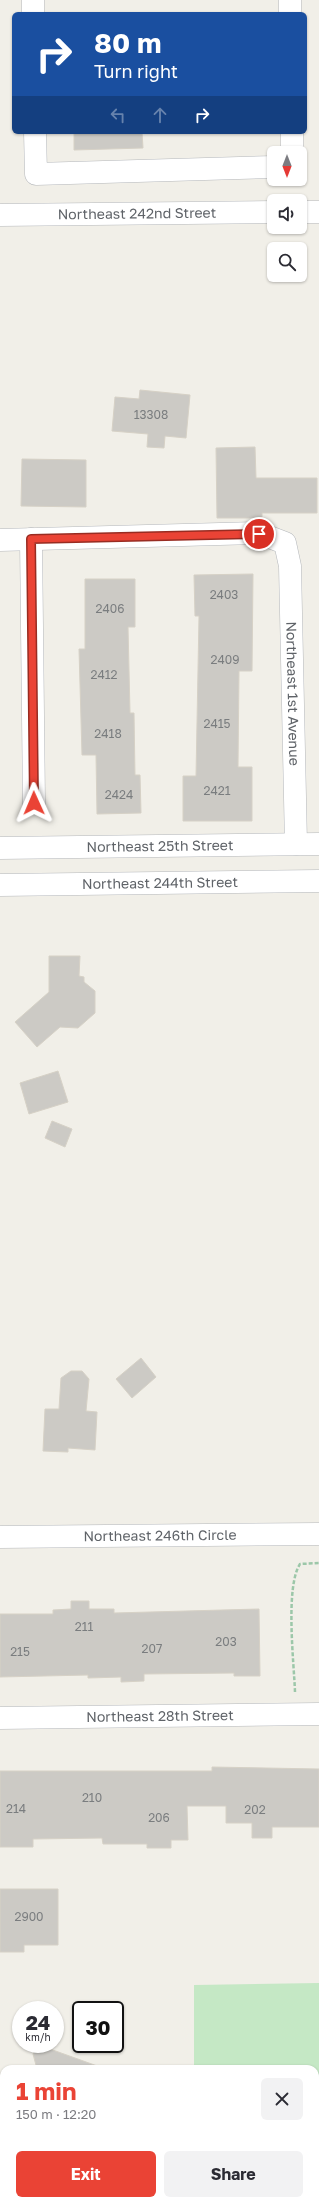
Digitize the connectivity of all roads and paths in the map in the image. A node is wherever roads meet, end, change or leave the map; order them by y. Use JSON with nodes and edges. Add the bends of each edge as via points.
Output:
{"nodes":[{"id":1,"x":33,"y":0,"type":"edge"},
{"id":2,"x":290,"y":0,"type":"edge"},
{"id":3,"x":33,"y":12,"type":"edge"},
{"id":4,"x":290,"y":12,"type":"edge"},
{"id":5,"x":35,"y":134,"type":"edge"},
{"id":6,"x":292,"y":134,"type":"edge"},
{"id":7,"x":292,"y":146,"type":"edge"},
{"id":8,"x":267,"y":167,"type":"edge"},
{"id":9,"x":267,"y":212,"type":"edge"},
{"id":10,"x":307,"y":212,"type":"edge"},
{"id":11,"x":319,"y":212,"type":"edge"},
{"id":12,"x":0,"y":215,"type":"edge"},
{"id":13,"x":31,"y":539,"type":"junction"},
{"id":14,"x":0,"y":540,"type":"edge"},
{"id":15,"x":34,"y":803,"type":"dead end"},
{"id":16,"x":296,"y":844,"type":"junction"},
{"id":17,"x":319,"y":844,"type":"edge"},
{"id":18,"x":0,"y":848,"type":"edge"},
{"id":19,"x":319,"y":881,"type":"edge"},
{"id":20,"x":0,"y":885,"type":"edge"},
{"id":21,"x":319,"y":1534,"type":"edge"},
{"id":22,"x":0,"y":1537,"type":"edge"},
{"id":23,"x":319,"y":1563,"type":"edge"},
{"id":24,"x":319,"y":1714,"type":"edge"},
{"id":25,"x":296,"y":1715,"type":"junction"},
{"id":26,"x":0,"y":1718,"type":"edge"}],
"edges":[{"from":1,"to":3,"type":"street"},
{"from":2,"to":4,"type":"street"},
{"from":5,"to":8,"type":"street","via":[[36,174]]},
{"from":6,"to":7,"type":"street"},
{"from":9,"to":12,"type":"street","name":"Northeast 242nd Street"},
{"from":10,"to":11,"type":"street"},
{"from":13,"to":14,"type":"street"},
{"from":13,"to":15,"type":"street"},
{"from":13,"to":16,"type":"street","name":"Northeast 1st Avenue","via":[[259,534],[285,543],[290,566]]},
{"from":16,"to":17,"type":"street","name":"Northeast 25th Street"},
{"from":16,"to":18,"type":"street","name":"Northeast 25th Street"},
{"from":19,"to":20,"type":"street","name":"Northeast 244th Street"},
{"from":21,"to":22,"type":"street","name":"Northeast 246th Circle"},
{"from":23,"to":25,"type":"path","via":[[300,1564],[294,1579],[292,1621]]},
{"from":24,"to":25,"type":"street","name":"Northeast 28th Street"},
{"from":25,"to":26,"type":"street","name":"Northeast 28th Street"}]}
